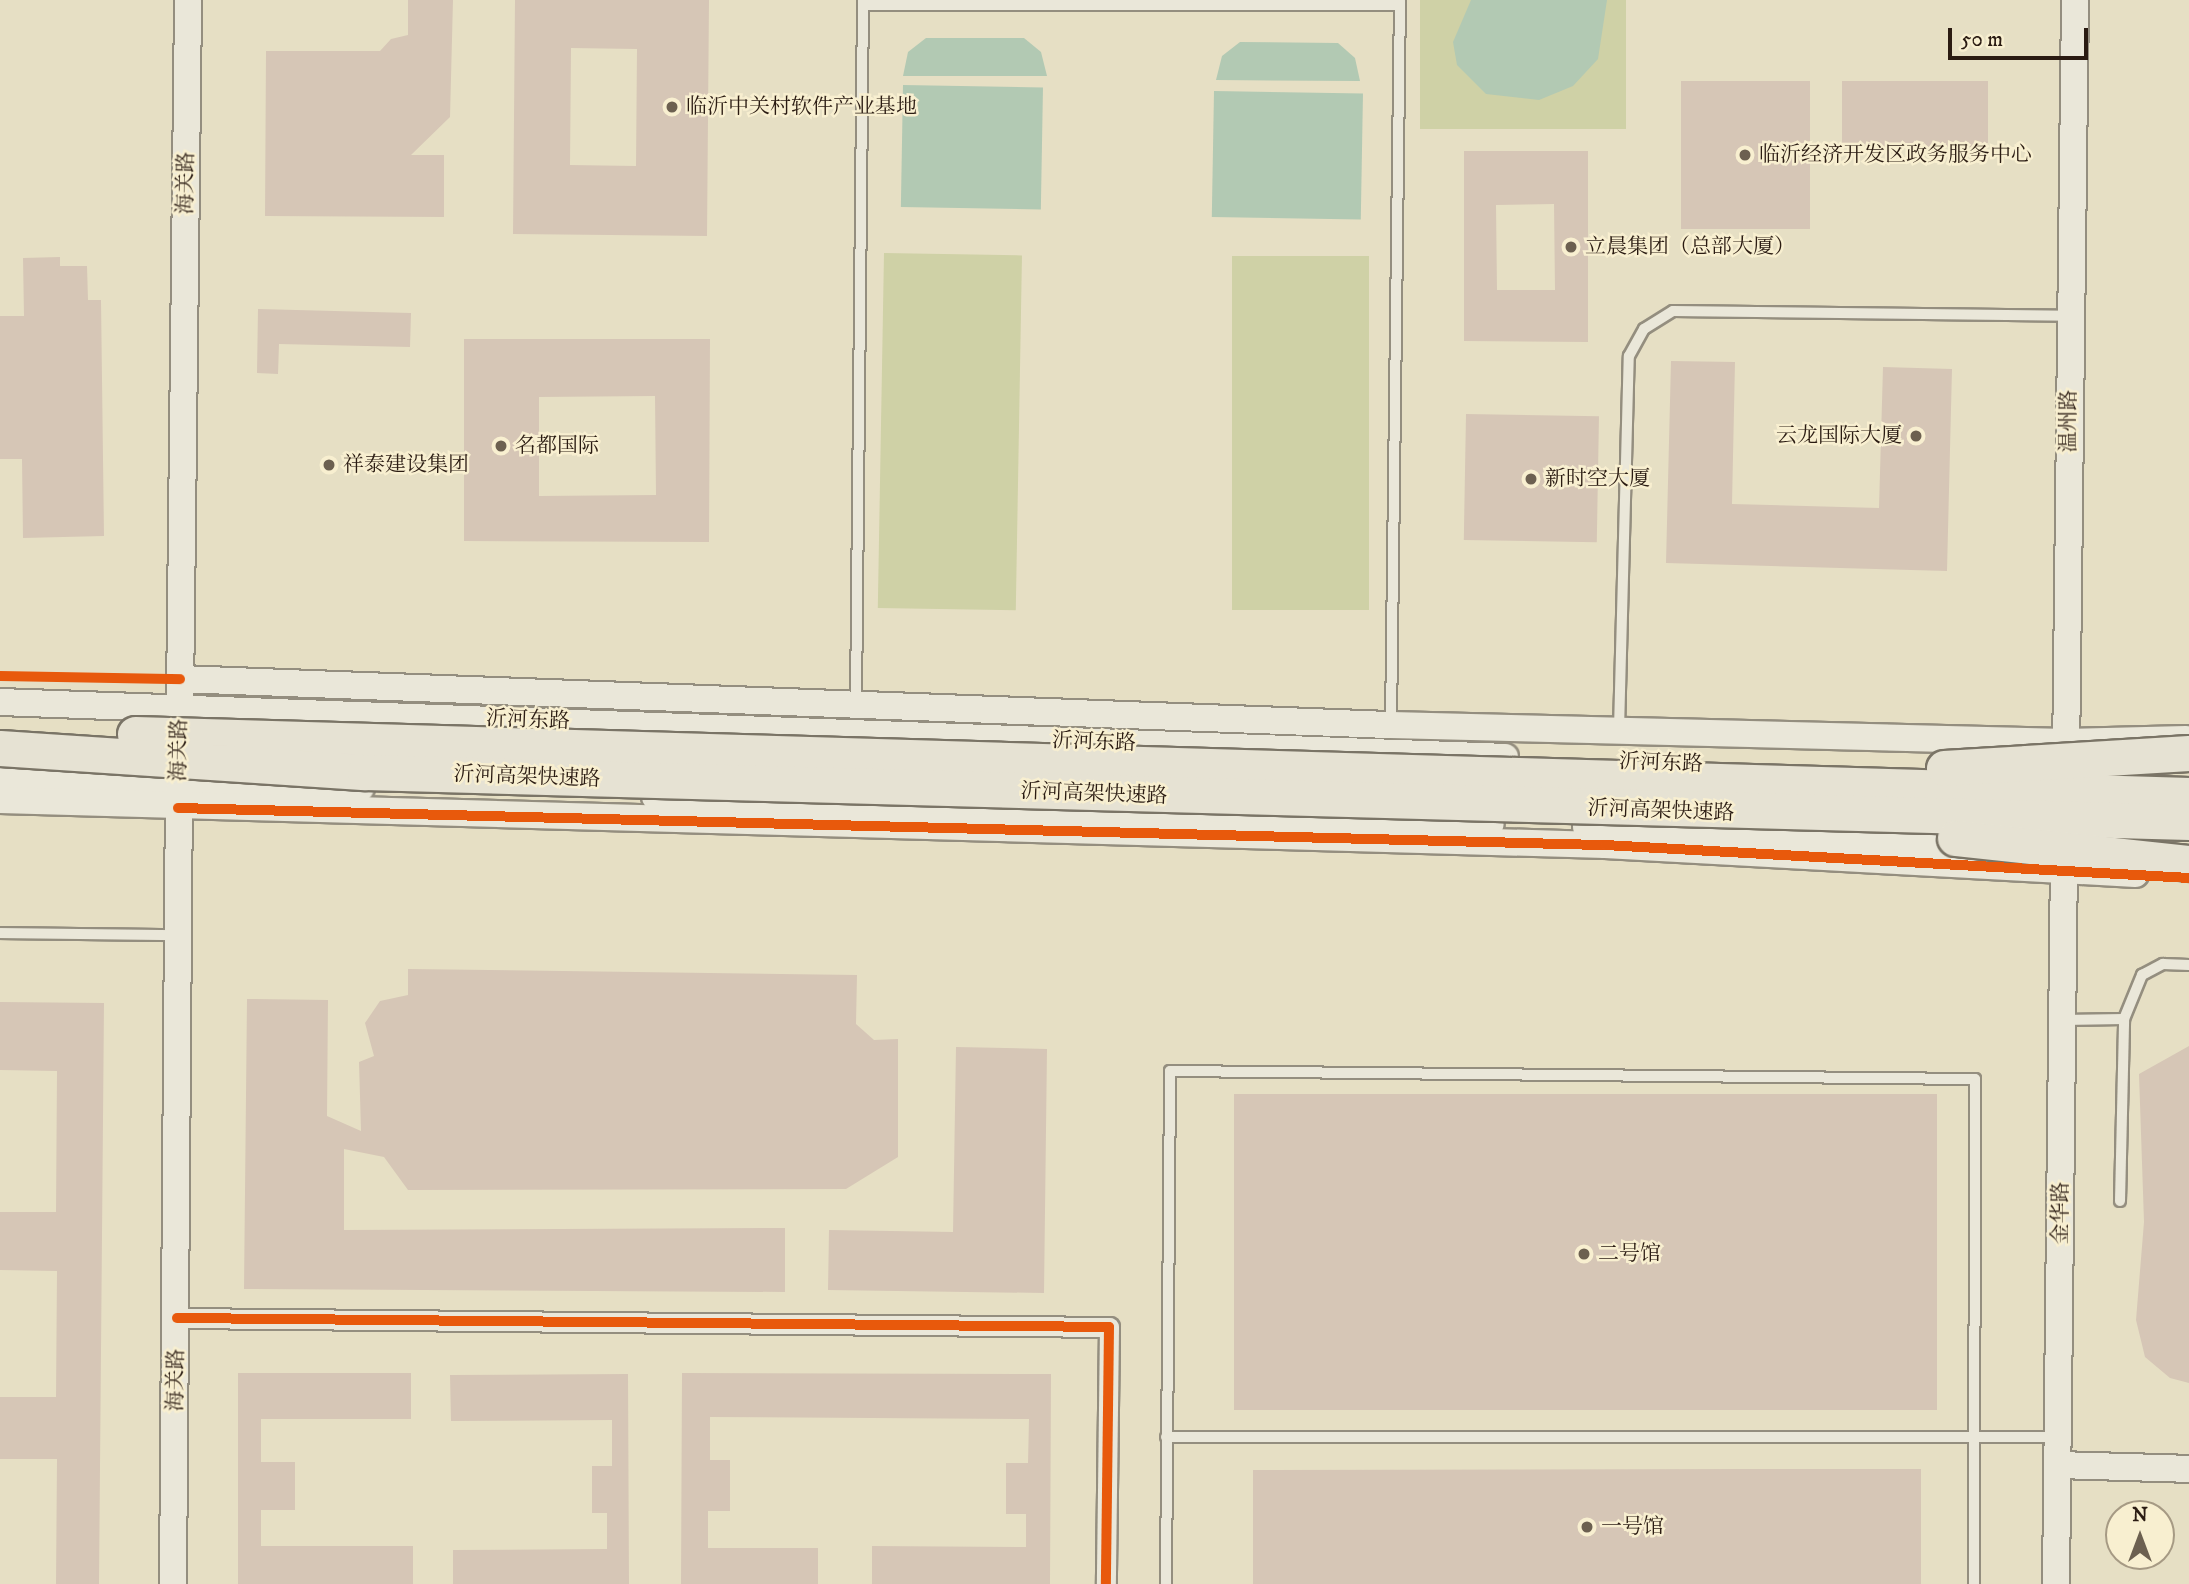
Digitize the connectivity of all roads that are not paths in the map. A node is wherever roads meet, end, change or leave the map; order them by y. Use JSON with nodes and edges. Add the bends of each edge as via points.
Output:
{"nodes":[{"id":1,"x":188,"y":0,"type":"edge"},
{"id":2,"x":2076,"y":0,"type":"edge"},
{"id":3,"x":863,"y":3,"type":"edge"},
{"id":4,"x":1400,"y":3,"type":"edge"},
{"id":5,"x":2070,"y":316,"type":"junction"},
{"id":6,"x":180,"y":679,"type":"junction"},
{"id":7,"x":0,"y":702,"type":"edge"},
{"id":8,"x":180,"y":707,"type":"junction"},
{"id":9,"x":856,"y":708,"type":"junction"},
{"id":10,"x":1391,"y":725,"type":"junction"},
{"id":11,"x":0,"y":730,"type":"edge"},
{"id":12,"x":1619,"y":730,"type":"junction"},
{"id":13,"x":2189,"y":739,"type":"edge"},
{"id":14,"x":2066,"y":742,"type":"junction"},
{"id":15,"x":0,"y":748,"type":"edge"},
{"id":16,"x":2189,"y":752,"type":"edge"},
{"id":17,"x":0,"y":775,"type":"edge"},
{"id":18,"x":2066,"y":779,"type":"junction"},
{"id":19,"x":2189,"y":781,"type":"edge"},
{"id":20,"x":179,"y":795,"type":"junction"},
{"id":21,"x":2189,"y":795,"type":"edge"},
{"id":22,"x":1717,"y":797,"type":"junction"},
{"id":23,"x":0,"y":800,"type":"edge"},
{"id":24,"x":2189,"y":822,"type":"edge"},
{"id":25,"x":1503,"y":824,"type":"junction"},
{"id":26,"x":2064,"y":842,"type":"junction"},
{"id":27,"x":1554,"y":844,"type":"junction"},
{"id":28,"x":2189,"y":845,"type":"edge"},
{"id":29,"x":2189,"y":863,"type":"edge"},
{"id":30,"x":2064,"y":869,"type":"junction"},
{"id":31,"x":2189,"y":878,"type":"edge"},
{"id":32,"x":0,"y":933,"type":"edge"},
{"id":33,"x":176,"y":935,"type":"junction"},
{"id":34,"x":2189,"y":965,"type":"edge"},
{"id":35,"x":2123,"y":1019,"type":"junction"},
{"id":36,"x":2062,"y":1020,"type":"junction"},
{"id":37,"x":2120,"y":1201,"type":"dead end"},
{"id":38,"x":177,"y":1318,"type":"junction"},
{"id":39,"x":1974,"y":1436,"type":"junction"},
{"id":40,"x":1166,"y":1437,"type":"junction"},
{"id":41,"x":2059,"y":1437,"type":"junction"},
{"id":42,"x":2058,"y":1465,"type":"junction"},
{"id":43,"x":2189,"y":1469,"type":"edge"},
{"id":44,"x":173,"y":1584,"type":"edge"},
{"id":45,"x":1106,"y":1584,"type":"edge"},
{"id":46,"x":1166,"y":1584,"type":"edge"},
{"id":47,"x":1974,"y":1584,"type":"edge"},
{"id":48,"x":2056,"y":1584,"type":"edge"}],
"edges":[{"from":1,"to":6,"type":"main road","name":"海关路"},
{"from":2,"to":5,"type":"main road","name":"温州路"},
{"from":3,"to":4,"type":"lane"},
{"from":3,"to":9,"type":"lane"},
{"from":4,"to":10,"type":"lane"},
{"from":5,"to":12,"type":"lane","via":[[1673,311],[1644,329],[1629,356]]},
{"from":5,"to":14,"type":"main road","name":"温州路"},
{"from":6,"to":8,"type":"main road","name":"海关路"},
{"from":6,"to":9,"type":"main road"},
{"from":7,"to":8,"type":"main road","name":"沂河东路"},
{"from":8,"to":18,"type":"main road","name":"沂河东路"},
{"from":8,"to":20,"type":"main road","name":"海关路"},
{"from":9,"to":10,"type":"main road"},
{"from":10,"to":12,"type":"main road"},
{"from":11,"to":22,"type":"highway","name":"沂河高架快速路","bridge":true},
{"from":12,"to":14,"type":"main road"},
{"from":13,"to":14,"type":"main road"},
{"from":14,"to":18,"type":"main road","name":"温州路"},
{"from":15,"to":22,"type":"highway","name":"沂河高架快速路","bridge":true,"via":[[365,772]]},
{"from":16,"to":22,"type":"highway","bridge":true},
{"from":17,"to":20,"type":"main road"},
{"from":18,"to":19,"type":"main road","name":"沂河东路"},
{"from":18,"to":26,"type":"main road","name":"温州路"},
{"from":20,"to":23,"type":"main road"},
{"from":20,"to":25,"type":"main road"},
{"from":20,"to":27,"type":"main road"},
{"from":20,"to":33,"type":"main road","name":"海关路"},
{"from":21,"to":22,"type":"highway","name":"沂河高架快速路","bridge":true},
{"from":22,"to":24,"type":"highway","name":"沂河高架快速路","bridge":true},
{"from":22,"to":29,"type":"highway","bridge":true},
{"from":25,"to":26,"type":"main road"},
{"from":25,"to":27,"type":"main road"},
{"from":26,"to":28,"type":"main road"},
{"from":26,"to":30,"type":"main road","name":"金华路"},
{"from":27,"to":30,"type":"main road"},
{"from":30,"to":31,"type":"main road"},
{"from":30,"to":36,"type":"main road","name":"金华路"},
{"from":32,"to":33,"type":"lane"},
{"from":33,"to":38,"type":"main road","name":"海关路"},
{"from":34,"to":35,"type":"lane","via":[[2163,964],[2142,975]]},
{"from":35,"to":36,"type":"lane"},
{"from":35,"to":37,"type":"lane"},
{"from":36,"to":41,"type":"main road","name":"金华路"},
{"from":38,"to":44,"type":"main road","name":"海关路"},
{"from":38,"to":45,"type":"street","via":[[1110,1327]]},
{"from":39,"to":40,"type":"lane"},
{"from":39,"to":40,"type":"lane","via":[[1975,1079],[1170,1071]]},
{"from":39,"to":41,"type":"lane"},
{"from":39,"to":47,"type":"lane"},
{"from":40,"to":46,"type":"lane"},
{"from":41,"to":42,"type":"main road","name":"金华路"},
{"from":42,"to":43,"type":"main road"},
{"from":42,"to":48,"type":"main road","name":"金华路"}]}
